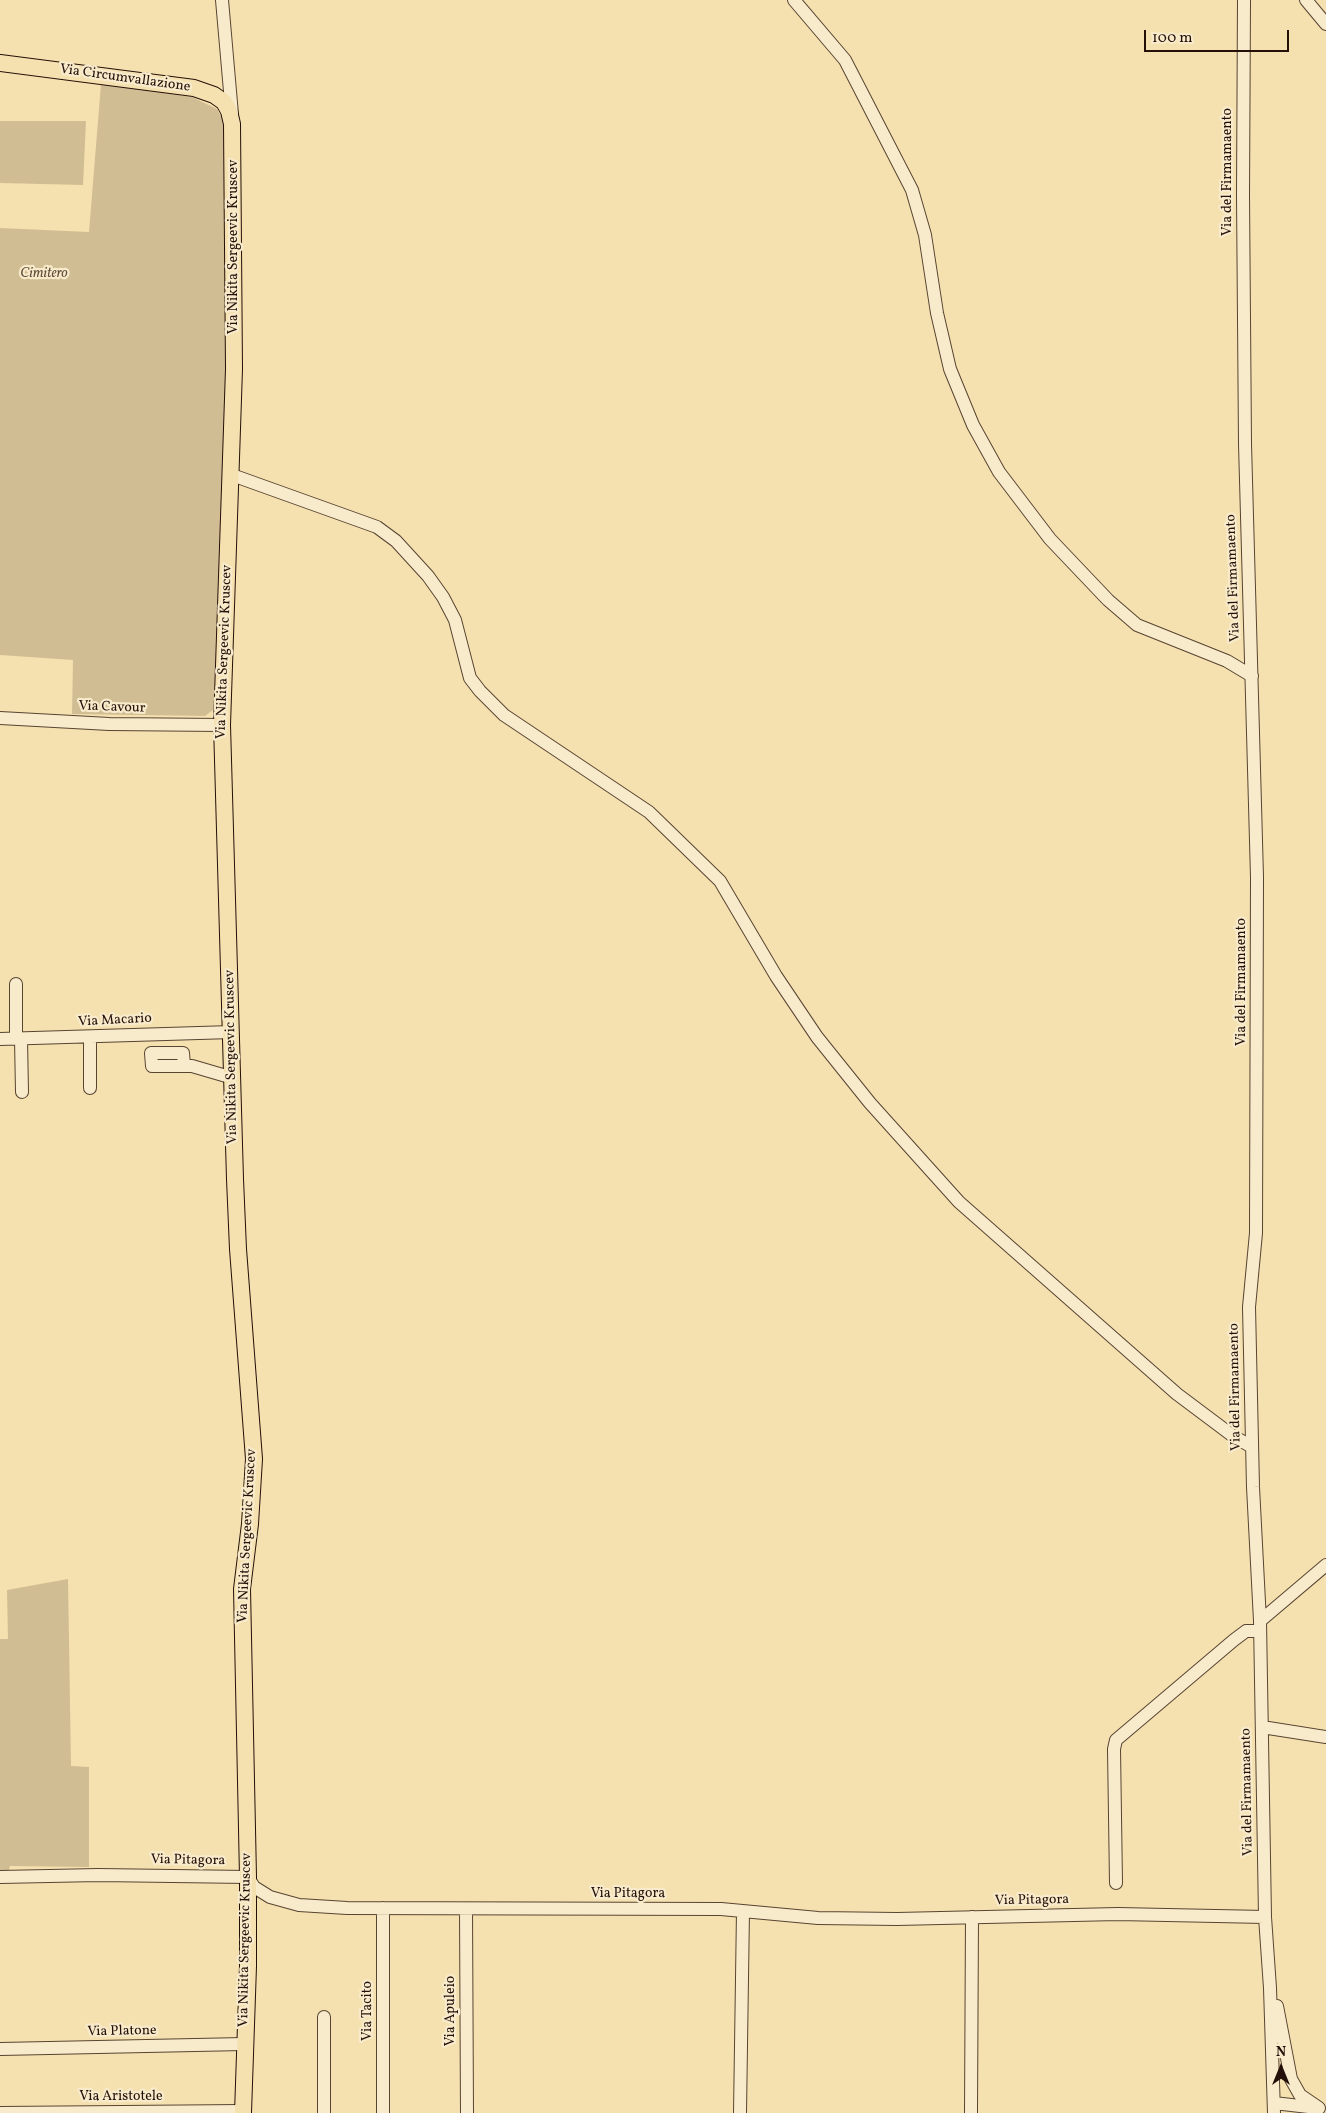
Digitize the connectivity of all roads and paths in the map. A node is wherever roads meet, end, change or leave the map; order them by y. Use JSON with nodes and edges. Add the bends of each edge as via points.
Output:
{"nodes":[{"id":1,"x":222,"y":0,"type":"edge"},
{"id":2,"x":794,"y":0,"type":"edge"},
{"id":3,"x":1244,"y":0,"type":"edge"},
{"id":4,"x":1306,"y":0,"type":"edge"},
{"id":5,"x":1326,"y":24,"type":"edge"},
{"id":6,"x":0,"y":63,"type":"edge"},
{"id":7,"x":232,"y":124,"type":"junction"},
{"id":8,"x":232,"y":475,"type":"junction"},
{"id":9,"x":1252,"y":676,"type":"junction"},
{"id":10,"x":0,"y":718,"type":"edge"},
{"id":11,"x":222,"y":725,"type":"junction"},
{"id":12,"x":16,"y":984,"type":"dead end"},
{"id":13,"x":232,"y":1032,"type":"junction"},
{"id":14,"x":156,"y":1034,"type":"junction"},
{"id":15,"x":90,"y":1038,"type":"junction"},
{"id":16,"x":18,"y":1039,"type":"junction"},
{"id":17,"x":0,"y":1040,"type":"edge"},
{"id":18,"x":233,"y":1078,"type":"junction"},
{"id":19,"x":90,"y":1088,"type":"dead end"},
{"id":20,"x":22,"y":1092,"type":"dead end"},
{"id":21,"x":1252,"y":1447,"type":"junction"},
{"id":22,"x":1326,"y":1565,"type":"edge"},
{"id":23,"x":1260,"y":1626,"type":"junction"},
{"id":24,"x":1262,"y":1726,"type":"junction"},
{"id":25,"x":1326,"y":1737,"type":"edge"},
{"id":26,"x":0,"y":1877,"type":"edge"},
{"id":27,"x":248,"y":1877,"type":"junction"},
{"id":28,"x":1116,"y":1883,"type":"dead end"},
{"id":29,"x":383,"y":1908,"type":"junction"},
{"id":30,"x":466,"y":1909,"type":"junction"},
{"id":31,"x":743,"y":1911,"type":"junction"},
{"id":32,"x":972,"y":1918,"type":"junction"},
{"id":33,"x":1265,"y":1918,"type":"junction"},
{"id":34,"x":1269,"y":1964,"type":"junction"},
{"id":35,"x":324,"y":2017,"type":"dead end"},
{"id":36,"x":244,"y":2044,"type":"junction"},
{"id":37,"x":0,"y":2049,"type":"edge"},
{"id":38,"x":1274,"y":2108,"type":"edge"},
{"id":39,"x":1322,"y":2109,"type":"edge"},
{"id":40,"x":243,"y":2112,"type":"edge"},
{"id":41,"x":0,"y":2113,"type":"edge"},
{"id":42,"x":324,"y":2113,"type":"edge"},
{"id":43,"x":383,"y":2113,"type":"edge"},
{"id":44,"x":467,"y":2113,"type":"edge"},
{"id":45,"x":740,"y":2113,"type":"edge"},
{"id":46,"x":971,"y":2113,"type":"edge"}],
"edges":[{"from":1,"to":7,"type":"street","name":"Via Nikita Sergeevic Kruscev"},
{"from":2,"to":9,"type":"street","via":[[846,60],[912,190],[925,235],[950,369],[973,425],[999,472],[1050,539],[1108,600],[1137,625],[1227,661]]},
{"from":3,"to":9,"type":"street","name":"Via del Firmamaento","via":[[1244,424]]},
{"from":4,"to":5,"type":"street"},
{"from":6,"to":7,"type":"main road","name":"Via Circumvallazione","via":[[194,88],[224,102]]},
{"from":7,"to":8,"type":"main road","name":"Via Nikita Sergeevic Kruscev"},
{"from":8,"to":11,"type":"main road","name":"Via Nikita Sergeevic Kruscev"},
{"from":8,"to":21,"type":"street","via":[[377,528],[396,540],[444,597],[455,620],[470,678],[480,691],[504,715],[649,812],[720,881],[776,976],[817,1037],[870,1103],[959,1202],[1177,1394]]},
{"from":9,"to":21,"type":"street","name":"Via del Firmamaento","via":[[1257,878],[1256,1233],[1249,1306]]},
{"from":10,"to":11,"type":"street","name":"Via Cavour","via":[[109,724]]},
{"from":11,"to":13,"type":"main road","name":"Via Nikita Sergeevic Kruscev"},
{"from":12,"to":16,"type":"street"},
{"from":13,"to":14,"type":"street","name":"Via Macario"},
{"from":13,"to":18,"type":"main road","name":"Via Nikita Sergeevic Kruscev"},
{"from":14,"to":15,"type":"street","name":"Via Macario"},
{"from":14,"to":18,"type":"street","via":[[157,1053],[183,1053],[184,1066],[201,1067]]},
{"from":15,"to":16,"type":"street","name":"Via Macario"},
{"from":15,"to":19,"type":"street"},
{"from":16,"to":17,"type":"street","name":"Via Macario"},
{"from":16,"to":20,"type":"street"},
{"from":18,"to":27,"type":"main road","name":"Via Nikita Sergeevic Kruscev","via":[[238,1249],[254,1459],[242,1589]]},
{"from":21,"to":23,"type":"street","name":"Via del Firmamaento"},
{"from":22,"to":23,"type":"street"},
{"from":23,"to":24,"type":"street","name":"Via del Firmamaento"},
{"from":23,"to":28,"type":"street","via":[[1234,1640],[1116,1740]]},
{"from":24,"to":25,"type":"street"},
{"from":24,"to":33,"type":"street","name":"Via del Firmamaento"},
{"from":26,"to":27,"type":"street","name":"Via Pitagora"},
{"from":27,"to":29,"type":"street","name":"Via Pitagora","via":[[254,1887],[270,1897],[299,1905]]},
{"from":27,"to":36,"type":"main road","name":"Via Nikita Sergeevic Kruscev"},
{"from":29,"to":30,"type":"street","name":"Via Pitagora"},
{"from":29,"to":43,"type":"street","name":"Via Tacito"},
{"from":30,"to":31,"type":"street","name":"Via Pitagora"},
{"from":30,"to":44,"type":"street","name":"Via Apuleio"},
{"from":31,"to":32,"type":"street","name":"Via Pitagora","via":[[818,1918]]},
{"from":31,"to":45,"type":"street"},
{"from":32,"to":33,"type":"street","name":"Via Pitagora","via":[[1118,1914]]},
{"from":32,"to":46,"type":"street"},
{"from":33,"to":34,"type":"street","name":"Via del Firmamaento"},
{"from":34,"to":38,"type":"street","name":"Via del Firmamaento"},
{"from":34,"to":39,"type":"street","name":"Via del Firmamaento","via":[[1291,2079],[1300,2095]]},
{"from":35,"to":42,"type":"street"},
{"from":36,"to":37,"type":"street","name":"Via Platone"},
{"from":36,"to":40,"type":"main road","name":"Via Nikita Sergeevic Kruscev"},
{"from":38,"to":39,"type":"street"},
{"from":40,"to":41,"type":"street","name":"Via Aristotele"}]}
